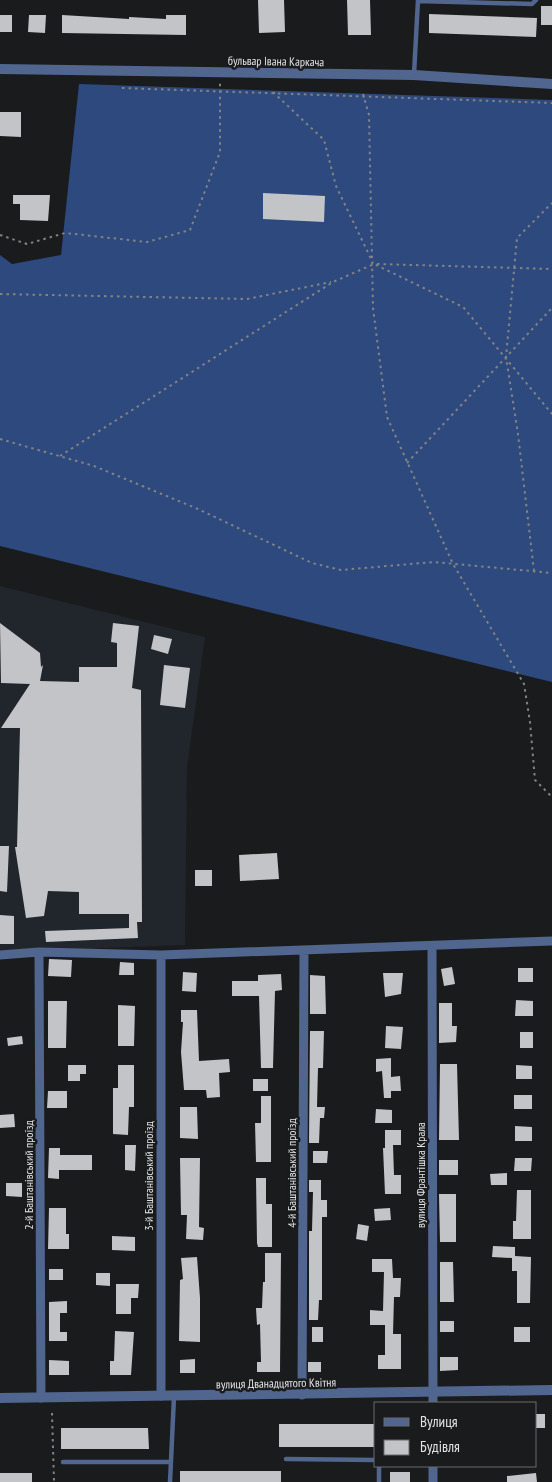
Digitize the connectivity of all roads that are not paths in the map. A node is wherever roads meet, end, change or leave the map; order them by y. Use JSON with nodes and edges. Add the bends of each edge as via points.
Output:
{"nodes":[{"id":1,"x":536,"y":0,"type":"edge"},
{"id":2,"x":418,"y":1,"type":"edge"},
{"id":3,"x":0,"y":69,"type":"edge"},
{"id":4,"x":414,"y":75,"type":"junction"},
{"id":5,"x":552,"y":84,"type":"edge"},
{"id":6,"x":552,"y":941,"type":"edge"},
{"id":7,"x":432,"y":947,"type":"junction"},
{"id":8,"x":304,"y":950,"type":"junction"},
{"id":9,"x":39,"y":952,"type":"junction"},
{"id":10,"x":0,"y":955,"type":"edge"},
{"id":11,"x":160,"y":955,"type":"junction"},
{"id":12,"x":552,"y":1390,"type":"edge"},
{"id":13,"x":433,"y":1392,"type":"junction"},
{"id":14,"x":161,"y":1396,"type":"junction"},
{"id":15,"x":302,"y":1396,"type":"junction"},
{"id":16,"x":174,"y":1397,"type":"junction"},
{"id":17,"x":0,"y":1398,"type":"edge"},
{"id":18,"x":41,"y":1398,"type":"junction"},
{"id":19,"x":433,"y":1402,"type":"edge"},
{"id":20,"x":286,"y":1459,"type":"dead end"},
{"id":21,"x":374,"y":1460,"type":"edge"},
{"id":22,"x":63,"y":1462,"type":"dead end"},
{"id":23,"x":170,"y":1462,"type":"junction"},
{"id":24,"x":379,"y":1467,"type":"edge"},
{"id":25,"x":433,"y":1467,"type":"edge"},
{"id":26,"x":170,"y":1482,"type":"edge"},
{"id":27,"x":379,"y":1482,"type":"edge"},
{"id":28,"x":433,"y":1482,"type":"edge"}],
"edges":[{"from":1,"to":2,"type":"lane","via":[[532,4]]},
{"from":2,"to":4,"type":"lane"},
{"from":3,"to":4,"type":"street","name":"бульвар Івана Каркача"},
{"from":4,"to":5,"type":"street","name":"бульвар Івана Каркача"},
{"from":6,"to":7,"type":"street"},
{"from":7,"to":8,"type":"street"},
{"from":7,"to":13,"type":"street","name":"вулиця Франтішка Крала"},
{"from":8,"to":11,"type":"street"},
{"from":8,"to":15,"type":"street","name":"4-й Баштанівський проїзд"},
{"from":9,"to":10,"type":"street"},
{"from":9,"to":11,"type":"street"},
{"from":9,"to":18,"type":"street","name":"2-й Баштанівський проїзд"},
{"from":11,"to":14,"type":"street","name":"3-й Баштанівський проїзд"},
{"from":12,"to":13,"type":"street","name":"вулиця Дванадцятого Квітня"},
{"from":13,"to":15,"type":"street","name":"вулиця Дванадцятого Квітня"},
{"from":13,"to":19,"type":"street","name":"вулиця Франтішка Крала"},
{"from":14,"to":16,"type":"street","name":"вулиця Дванадцятого Квітня"},
{"from":14,"to":18,"type":"street","name":"вулиця Дванадцятого Квітня"},
{"from":15,"to":16,"type":"street","name":"вулиця Дванадцятого Квітня"},
{"from":16,"to":23,"type":"lane"},
{"from":17,"to":18,"type":"street","name":"вулиця Дванадцятого Квітня"},
{"from":20,"to":21,"type":"lane"},
{"from":22,"to":23,"type":"lane"},
{"from":23,"to":26,"type":"lane"},
{"from":24,"to":27,"type":"lane"},
{"from":25,"to":28,"type":"street"}]}
